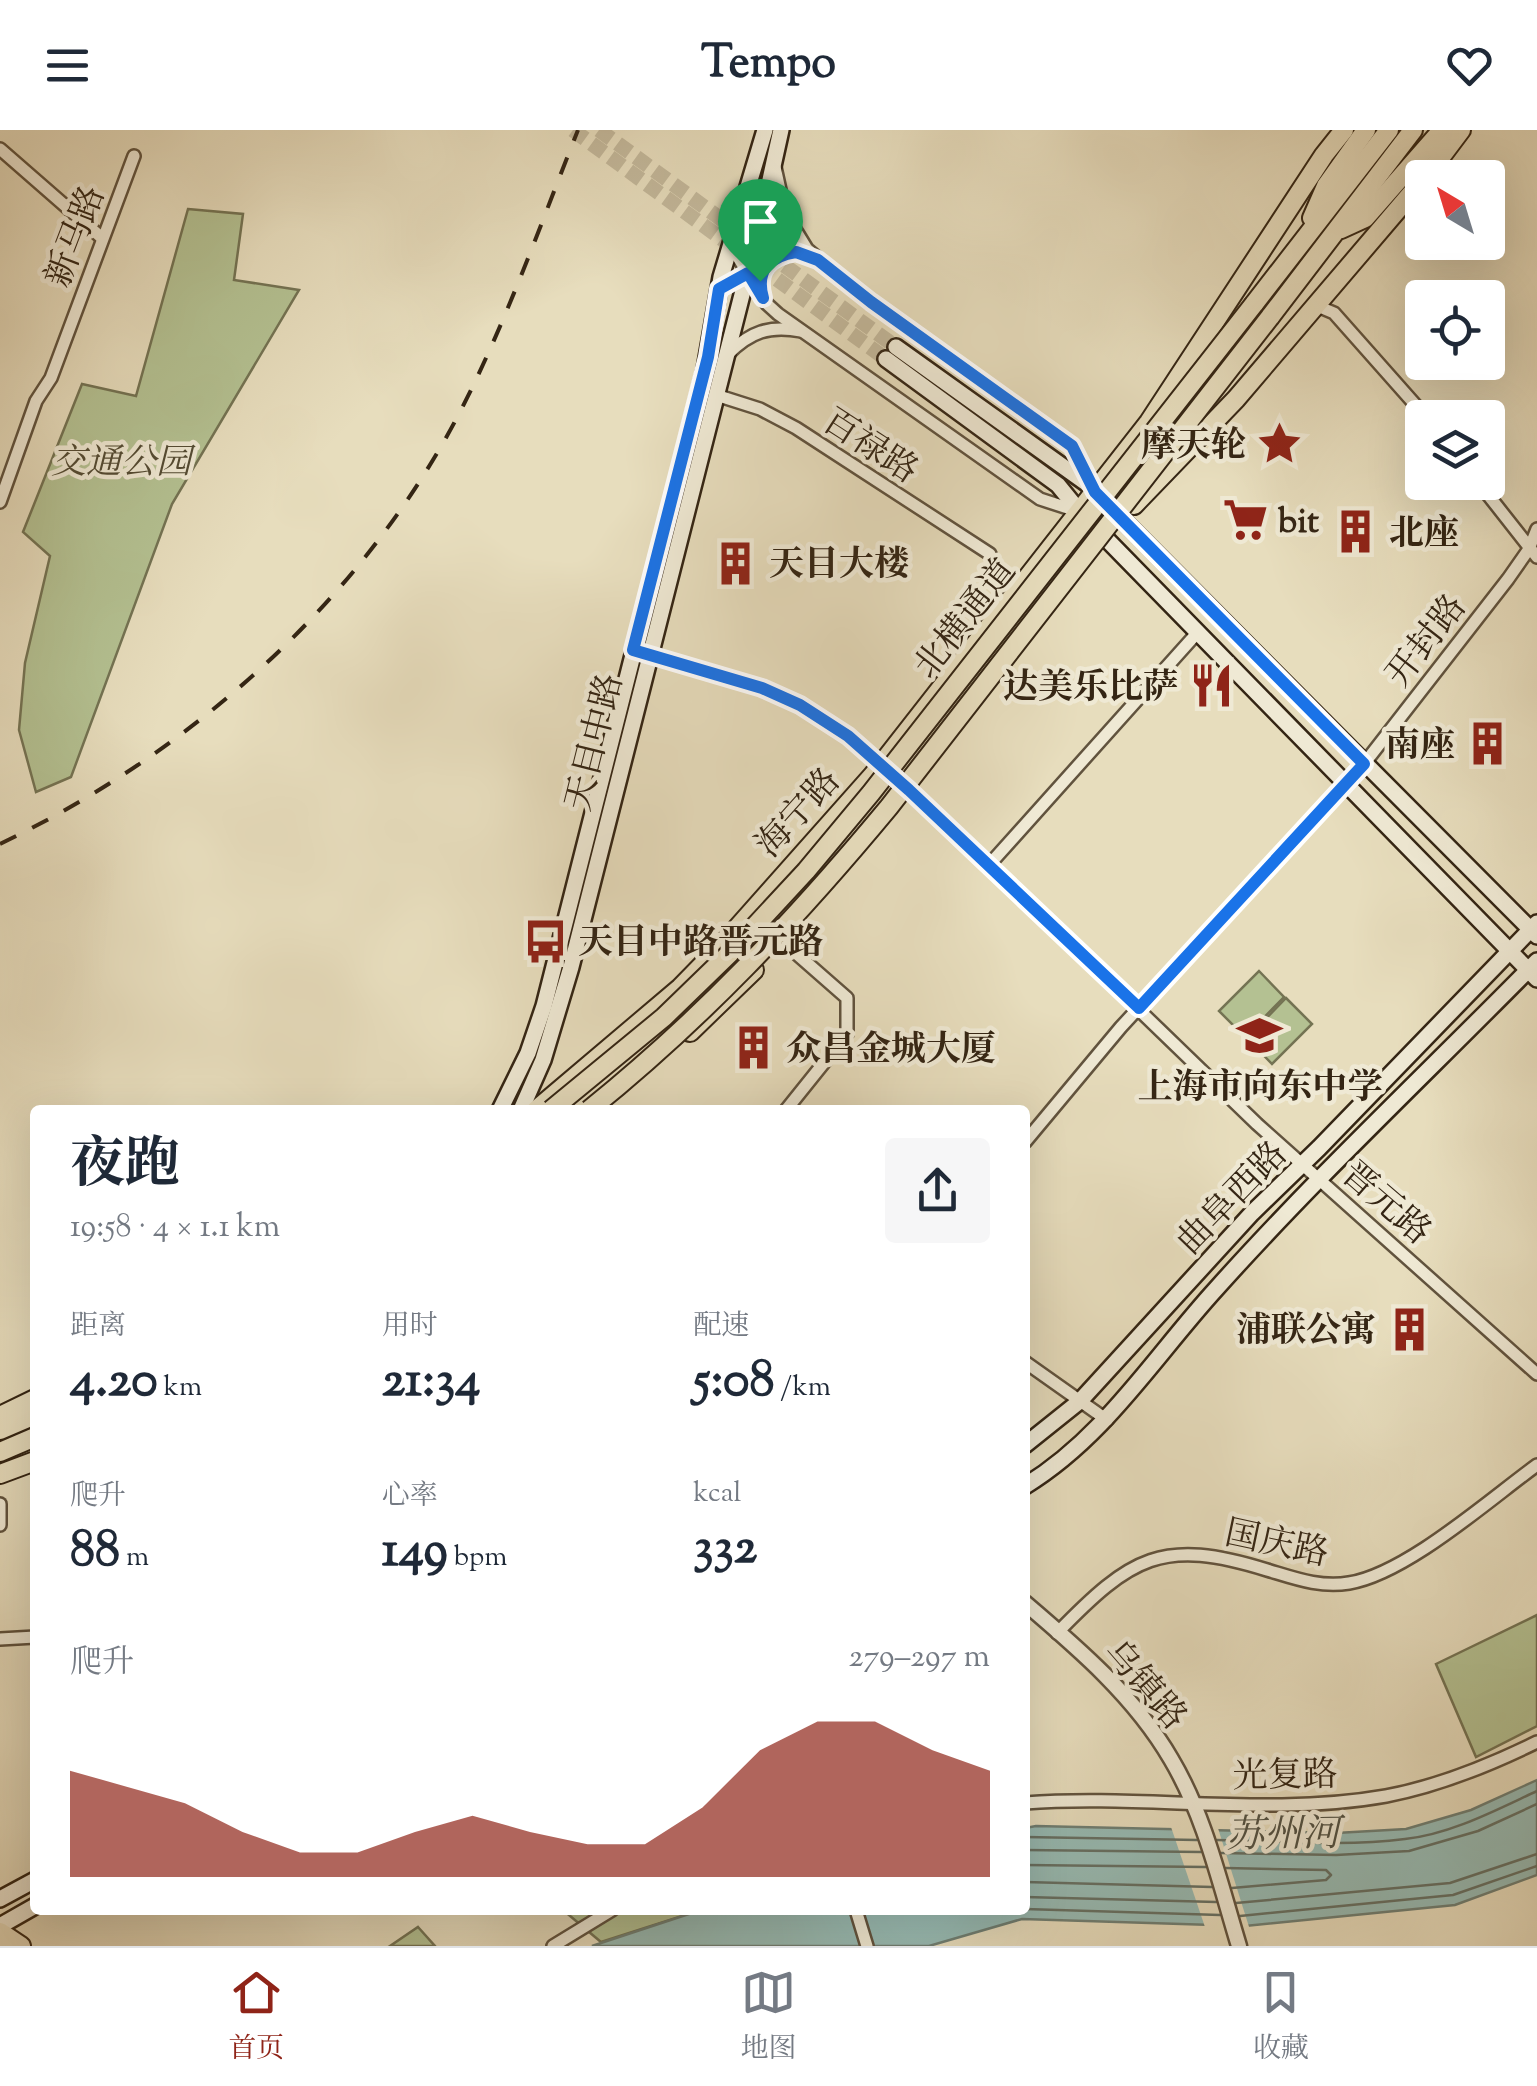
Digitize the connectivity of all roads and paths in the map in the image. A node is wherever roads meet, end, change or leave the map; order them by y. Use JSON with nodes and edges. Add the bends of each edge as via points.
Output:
{"nodes":[{"id":1,"x":765,"y":130,"type":"edge"},
{"id":2,"x":780,"y":130,"type":"edge"},
{"id":3,"x":1344,"y":130,"type":"edge"},
{"id":4,"x":1366,"y":130,"type":"edge"},
{"id":5,"x":1389,"y":130,"type":"edge"},
{"id":6,"x":1413,"y":130,"type":"edge"},
{"id":7,"x":1442,"y":130,"type":"edge"},
{"id":8,"x":1461,"y":130,"type":"edge"},
{"id":9,"x":0,"y":149,"type":"edge"},
{"id":10,"x":774,"y":154,"type":"junction"},
{"id":11,"x":134,"y":156,"type":"dead end"},
{"id":12,"x":1438,"y":160,"type":"edge"},
{"id":13,"x":1405,"y":201,"type":"edge"},
{"id":14,"x":1336,"y":232,"type":"junction"},
{"id":15,"x":102,"y":238,"type":"junction"},
{"id":16,"x":731,"y":246,"type":"junction"},
{"id":17,"x":1297,"y":249,"type":"junction"},
{"id":18,"x":772,"y":259,"type":"junction"},
{"id":19,"x":818,"y":260,"type":"junction"},
{"id":20,"x":747,"y":273,"type":"junction"},
{"id":21,"x":719,"y":289,"type":"junction"},
{"id":22,"x":763,"y":298,"type":"junction"},
{"id":23,"x":1315,"y":305,"type":"junction"},
{"id":24,"x":805,"y":331,"type":"junction"},
{"id":25,"x":725,"y":356,"type":"junction"},
{"id":26,"x":716,"y":396,"type":"junction"},
{"id":27,"x":1411,"y":400,"type":"edge"},
{"id":28,"x":1095,"y":492,"type":"junction"},
{"id":29,"x":1492,"y":500,"type":"edge"},
{"id":30,"x":0,"y":502,"type":"edge"},
{"id":31,"x":1080,"y":512,"type":"junction"},
{"id":32,"x":1122,"y":518,"type":"junction"},
{"id":33,"x":1537,"y":529,"type":"edge"},
{"id":34,"x":1106,"y":538,"type":"junction"},
{"id":35,"x":1533,"y":553,"type":"edge"},
{"id":36,"x":990,"y":554,"type":"dead end"},
{"id":37,"x":1198,"y":632,"type":"junction"},
{"id":38,"x":641,"y":652,"type":"junction"},
{"id":39,"x":1364,"y":764,"type":"junction"},
{"id":40,"x":881,"y":765,"type":"junction"},
{"id":41,"x":1346,"y":784,"type":"junction"},
{"id":42,"x":909,"y":790,"type":"junction"},
{"id":43,"x":989,"y":865,"type":"junction"},
{"id":44,"x":1535,"y":930,"type":"edge"},
{"id":45,"x":782,"y":941,"type":"junction"},
{"id":46,"x":1510,"y":950,"type":"junction"},
{"id":47,"x":1534,"y":970,"type":"edge"},
{"id":48,"x":1139,"y":1008,"type":"junction"},
{"id":49,"x":502,"y":1105,"type":"edge"},
{"id":50,"x":523,"y":1105,"type":"edge"},
{"id":51,"x":542,"y":1105,"type":"edge"},
{"id":52,"x":557,"y":1105,"type":"edge"},
{"id":53,"x":595,"y":1105,"type":"edge"},
{"id":54,"x":604,"y":1105,"type":"edge"},
{"id":55,"x":790,"y":1105,"type":"edge"},
{"id":56,"x":1030,"y":1136,"type":"edge"},
{"id":57,"x":1303,"y":1165,"type":"junction"},
{"id":58,"x":1319,"y":1180,"type":"junction"},
{"id":59,"x":1030,"y":1366,"type":"edge"},
{"id":60,"x":1537,"y":1374,"type":"edge"},
{"id":61,"x":30,"y":1401,"type":"edge"},
{"id":62,"x":1080,"y":1401,"type":"junction"},
{"id":63,"x":30,"y":1414,"type":"edge"},
{"id":64,"x":0,"y":1416,"type":"edge"},
{"id":65,"x":1107,"y":1420,"type":"junction"},
{"id":66,"x":0,"y":1427,"type":"edge"},
{"id":67,"x":30,"y":1439,"type":"edge"},
{"id":68,"x":1030,"y":1441,"type":"edge"},
{"id":69,"x":30,"y":1448,"type":"edge"},
{"id":70,"x":0,"y":1452,"type":"edge"},
{"id":71,"x":0,"y":1461,"type":"edge"},
{"id":72,"x":30,"y":1463,"type":"edge"},
{"id":73,"x":1537,"y":1465,"type":"edge"},
{"id":74,"x":0,"y":1474,"type":"edge"},
{"id":75,"x":1030,"y":1482,"type":"edge"},
{"id":76,"x":0,"y":1504,"type":"edge"},
{"id":77,"x":0,"y":1525,"type":"edge"},
{"id":78,"x":1030,"y":1608,"type":"edge"},
{"id":79,"x":1058,"y":1633,"type":"junction"},
{"id":80,"x":30,"y":1637,"type":"edge"},
{"id":81,"x":0,"y":1639,"type":"edge"},
{"id":82,"x":1537,"y":1742,"type":"edge"},
{"id":83,"x":1030,"y":1803,"type":"edge"},
{"id":84,"x":1193,"y":1803,"type":"junction"},
{"id":85,"x":30,"y":1883,"type":"edge"},
{"id":86,"x":0,"y":1899,"type":"edge"},
{"id":87,"x":30,"y":1909,"type":"edge"},
{"id":88,"x":605,"y":1915,"type":"edge"},
{"id":89,"x":858,"y":1915,"type":"edge"},
{"id":90,"x":0,"y":1929,"type":"edge"},
{"id":91,"x":21,"y":1946,"type":"edge"},
{"id":92,"x":553,"y":1946,"type":"edge"},
{"id":93,"x":867,"y":1946,"type":"edge"},
{"id":94,"x":1240,"y":1946,"type":"edge"}],
"edges":[{"from":1,"to":16,"type":"main road","name":"天目中路"},
{"from":2,"to":10,"type":"main road","name":"天目中路"},
{"from":3,"to":28,"type":"main road","name":"海宁路"},
{"from":4,"to":17,"type":"main road","via":[[1326,186]]},
{"from":5,"to":17,"type":"main road","name":"北横通道"},
{"from":6,"to":14,"type":"main road","name":"北横通道"},
{"from":7,"to":14,"type":"main road","via":[[1365,218]]},
{"from":8,"to":12,"type":"main road","name":"海宁路"},
{"from":9,"to":15,"type":"street"},
{"from":10,"to":19,"type":"street","via":[[785,213]]},
{"from":10,"to":20,"type":"main road","name":"天目中路"},
{"from":11,"to":15,"type":"street","name":"新马路"},
{"from":13,"to":23,"type":"main road","name":"海宁路"},
{"from":14,"to":53,"type":"main road","name":"北横通道","bridge":true,"via":[[824,886],[680,1034]]},
{"from":15,"to":30,"type":"street","name":"新马路"},
{"from":16,"to":20,"type":"street"},
{"from":16,"to":21,"type":"main road","name":"天目中路"},
{"from":17,"to":52,"type":"main road","name":"北横通道","bridge":true,"via":[[806,871],[664,1017]]},
{"from":18,"to":19,"type":"street","via":[[796,252]]},
{"from":18,"to":20,"type":"street"},
{"from":18,"to":22,"type":"street","via":[[760,276]]},
{"from":19,"to":28,"type":"street","via":[[1072,446]]},
{"from":20,"to":21,"type":"street"},
{"from":20,"to":22,"type":"street"},
{"from":20,"to":25,"type":"main road","name":"天目中路"},
{"from":21,"to":38,"type":"main road","name":"天目中路"},
{"from":22,"to":24,"type":"street"},
{"from":23,"to":27,"type":"street","via":[[1334,312]]},
{"from":23,"to":32,"type":"main road","name":"海宁路"},
{"from":24,"to":25,"type":"street","via":[[759,330]]},
{"from":24,"to":31,"type":"street","via":[[1040,499]]},
{"from":25,"to":26,"type":"main road","name":"天目中路"},
{"from":26,"to":36,"type":"street","name":"百禄路","via":[[796,428]]},
{"from":26,"to":38,"type":"main road","name":"天目中路"},
{"from":28,"to":31,"type":"main road","name":"海宁路"},
{"from":28,"to":31,"type":"main road","via":[[891,353],[1058,485]]},
{"from":28,"to":32,"type":"main road"},
{"from":29,"to":35,"type":"street"},
{"from":31,"to":34,"type":"main road"},
{"from":31,"to":40,"type":"main road","name":"海宁路"},
{"from":32,"to":34,"type":"main road","name":"海宁路"},
{"from":32,"to":39,"type":"main road"},
{"from":33,"to":35,"type":"street","name":"开封路"},
{"from":34,"to":37,"type":"main road"},
{"from":34,"to":42,"type":"main road","name":"海宁路"},
{"from":35,"to":39,"type":"street","name":"开封路"},
{"from":37,"to":41,"type":"main road"},
{"from":37,"to":43,"type":"street"},
{"from":38,"to":40,"type":"street","name":"晋元路","via":[[783,697],[848,736]]},
{"from":38,"to":49,"type":"main road","name":"天目中路","via":[[544,1006]]},
{"from":38,"to":50,"type":"main road","name":"天目中路","via":[[559,1010]]},
{"from":39,"to":41,"type":"street","name":"开封路"},
{"from":39,"to":44,"type":"main road"},
{"from":40,"to":42,"type":"street","name":"晋元路"},
{"from":40,"to":51,"type":"main road","name":"海宁路","via":[[690,977]]},
{"from":41,"to":46,"type":"main road"},
{"from":41,"to":48,"type":"street","name":"开封路"},
{"from":42,"to":43,"type":"street","name":"晋元路"},
{"from":42,"to":45,"type":"main road","name":"海宁路"},
{"from":43,"to":48,"type":"street","name":"晋元路"},
{"from":44,"to":46,"type":"main road","name":"曲阜西路"},
{"from":45,"to":54,"type":"main road","name":"海宁路","via":[[720,1006]]},
{"from":45,"to":55,"type":"street","via":[[848,998],[847,1034]]},
{"from":46,"to":47,"type":"main road"},
{"from":46,"to":57,"type":"main road","name":"曲阜西路"},
{"from":47,"to":58,"type":"main road","name":"曲阜西路"},
{"from":48,"to":56,"type":"street","name":"开封路"},
{"from":48,"to":57,"type":"street","name":"晋元路"},
{"from":57,"to":58,"type":"street","name":"晋元路"},
{"from":57,"to":62,"type":"main road","name":"曲阜西路"},
{"from":58,"to":60,"type":"street","name":"晋元路"},
{"from":58,"to":65,"type":"main road","name":"曲阜西路","via":[[1214,1291]]},
{"from":59,"to":62,"type":"street"},
{"from":61,"to":64,"type":"main road"},
{"from":62,"to":65,"type":"street"},
{"from":62,"to":68,"type":"main road","name":"曲阜西路"},
{"from":63,"to":66,"type":"main road"},
{"from":65,"to":75,"type":"main road","name":"曲阜西路"},
{"from":67,"to":70,"type":"main road"},
{"from":69,"to":71,"type":"main road"},
{"from":72,"to":74,"type":"main road"},
{"from":73,"to":79,"type":"street","name":"国庆路","via":[[1411,1557],[1350,1584],[1310,1584],[1220,1555],[1187,1553],[1126,1570]]},
{"from":76,"to":77,"type":"street"},
{"from":78,"to":79,"type":"street","name":"乌镇路"},
{"from":79,"to":84,"type":"street","name":"乌镇路","via":[[1143,1717]]},
{"from":80,"to":81,"type":"street"},
{"from":82,"to":84,"type":"street","name":"光复路","via":[[1467,1774],[1386,1796]]},
{"from":83,"to":84,"type":"street","name":"光复路"},
{"from":84,"to":94,"type":"street","name":"乌镇路"},
{"from":85,"to":86,"type":"main road"},
{"from":87,"to":90,"type":"main road"},
{"from":88,"to":92,"type":"street"},
{"from":89,"to":93,"type":"street"},
{"from":90,"to":91,"type":"main road"}]}
